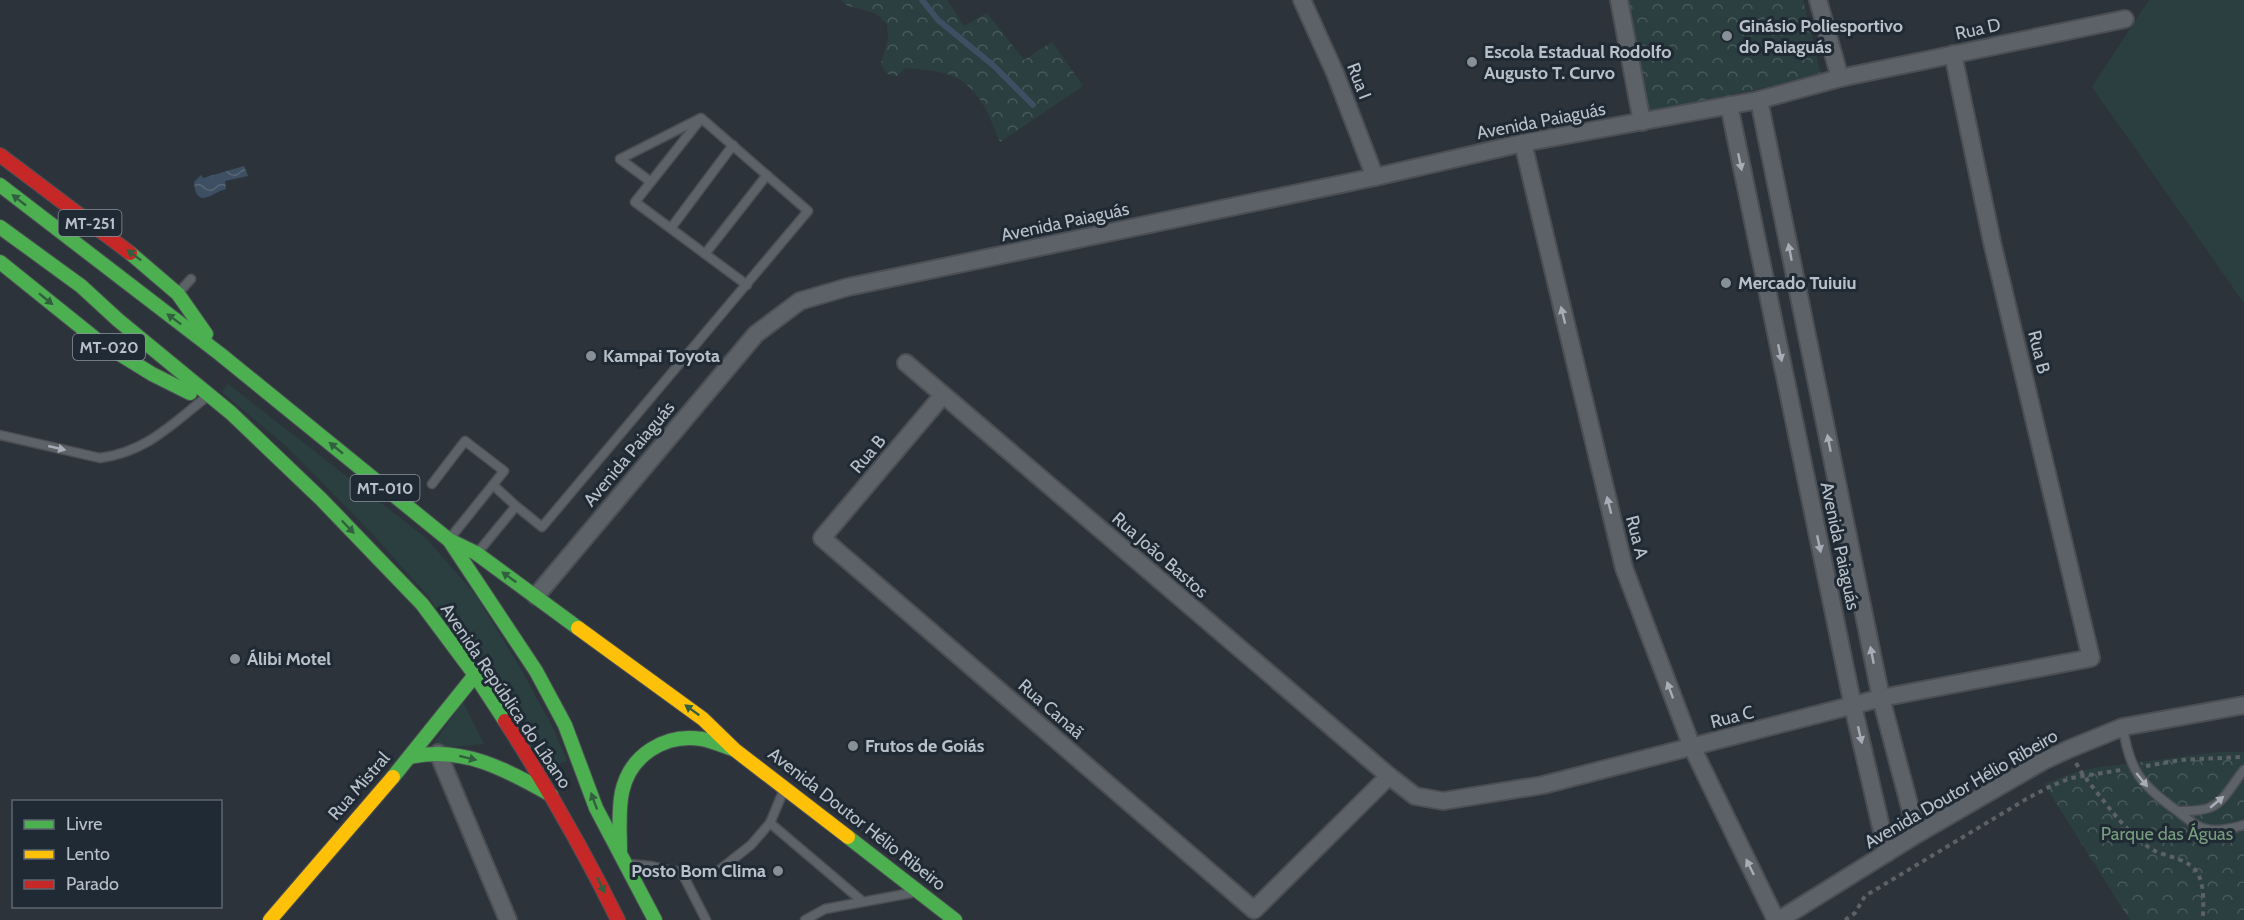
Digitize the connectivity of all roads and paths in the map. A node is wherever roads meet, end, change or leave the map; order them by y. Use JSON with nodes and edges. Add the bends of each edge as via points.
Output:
{"nodes":[{"id":1,"x":1302,"y":0,"type":"edge"},
{"id":2,"x":1618,"y":0,"type":"edge"},
{"id":3,"x":1818,"y":0,"type":"edge"},
{"id":4,"x":2125,"y":19,"type":"dead end"},
{"id":5,"x":1953,"y":54,"type":"junction"},
{"id":6,"x":1840,"y":78,"type":"junction"},
{"id":7,"x":1759,"y":100,"type":"junction"},
{"id":8,"x":1729,"y":105,"type":"junction"},
{"id":9,"x":701,"y":118,"type":"junction"},
{"id":10,"x":1642,"y":122,"type":"junction"},
{"id":11,"x":1523,"y":143,"type":"junction"},
{"id":12,"x":733,"y":145,"type":"junction"},
{"id":13,"x":0,"y":155,"type":"edge"},
{"id":14,"x":767,"y":175,"type":"junction"},
{"id":15,"x":1375,"y":177,"type":"junction"},
{"id":16,"x":651,"y":182,"type":"junction"},
{"id":17,"x":0,"y":185,"type":"edge"},
{"id":18,"x":0,"y":227,"type":"edge"},
{"id":19,"x":670,"y":228,"type":"junction"},
{"id":20,"x":705,"y":254,"type":"junction"},
{"id":21,"x":0,"y":262,"type":"edge"},
{"id":22,"x":191,"y":279,"type":"dead end"},
{"id":23,"x":747,"y":285,"type":"junction"},
{"id":24,"x":178,"y":294,"type":"junction"},
{"id":25,"x":220,"y":354,"type":"junction"},
{"id":26,"x":906,"y":363,"type":"dead end"},
{"id":27,"x":943,"y":395,"type":"junction"},
{"id":28,"x":204,"y":399,"type":"junction"},
{"id":29,"x":231,"y":413,"type":"junction"},
{"id":30,"x":0,"y":435,"type":"edge"},
{"id":31,"x":432,"y":484,"type":"dead end"},
{"id":32,"x":493,"y":485,"type":"junction"},
{"id":33,"x":516,"y":506,"type":"junction"},
{"id":34,"x":822,"y":538,"type":"joint"},
{"id":35,"x":449,"y":540,"type":"junction"},
{"id":36,"x":476,"y":554,"type":"junction"},
{"id":37,"x":536,"y":596,"type":"junction"},
{"id":38,"x":2091,"y":658,"type":"joint"},
{"id":39,"x":475,"y":675,"type":"junction"},
{"id":40,"x":1881,"y":698,"type":"junction"},
{"id":41,"x":2244,"y":705,"type":"edge"},
{"id":42,"x":1853,"y":706,"type":"junction"},
{"id":43,"x":2122,"y":727,"type":"junction"},
{"id":44,"x":1692,"y":747,"type":"junction"},
{"id":45,"x":735,"y":750,"type":"junction"},
{"id":46,"x":438,"y":753,"type":"junction"},
{"id":47,"x":410,"y":757,"type":"junction"},
{"id":48,"x":2244,"y":757,"type":"edge"},
{"id":49,"x":2133,"y":768,"type":"junction"},
{"id":50,"x":2244,"y":770,"type":"edge"},
{"id":51,"x":2083,"y":775,"type":"junction"},
{"id":52,"x":1389,"y":776,"type":"junction"},
{"id":53,"x":785,"y":787,"type":"junction"},
{"id":54,"x":551,"y":795,"type":"junction"},
{"id":55,"x":2178,"y":811,"type":"junction"},
{"id":56,"x":770,"y":823,"type":"junction"},
{"id":57,"x":2244,"y":825,"type":"edge"},
{"id":58,"x":1917,"y":834,"type":"junction"},
{"id":59,"x":1887,"y":853,"type":"junction"},
{"id":60,"x":623,"y":858,"type":"junction"},
{"id":61,"x":681,"y":871,"type":"junction"},
{"id":62,"x":920,"y":892,"type":"junction"},
{"id":63,"x":862,"y":901,"type":"junction"},
{"id":64,"x":270,"y":920,"type":"edge"},
{"id":65,"x":508,"y":920,"type":"edge"},
{"id":66,"x":618,"y":920,"type":"edge"},
{"id":67,"x":655,"y":920,"type":"edge"},
{"id":68,"x":706,"y":920,"type":"edge"},
{"id":69,"x":804,"y":920,"type":"edge"},
{"id":70,"x":955,"y":920,"type":"edge"},
{"id":71,"x":1777,"y":920,"type":"edge"},
{"id":72,"x":1845,"y":920,"type":"edge"},
{"id":73,"x":2204,"y":920,"type":"edge"}],
"edges":[{"from":1,"to":15,"type":"street","name":"Rua I"},
{"from":2,"to":10,"type":"street"},
{"from":3,"to":6,"type":"street"},
{"from":4,"to":5,"type":"street","name":"Rua D"},
{"from":5,"to":6,"type":"street","name":"Rua D"},
{"from":5,"to":38,"type":"street","name":"Rua B","via":[[1992,242]]},
{"from":6,"to":7,"type":"street","name":"Avenida Paiaguás"},
{"from":7,"to":8,"type":"street","name":"Avenida Paiaguás"},
{"from":40,"to":7,"type":"street","name":"Avenida Paiaguás","one_way":true},
{"from":8,"to":10,"type":"street","name":"Avenida Paiaguás"},
{"from":8,"to":42,"type":"street","name":"Avenida Paiaguás","one_way":true},
{"from":9,"to":12,"type":"lane"},
{"from":9,"to":16,"type":"lane"},
{"from":9,"to":16,"type":"lane","via":[[620,159]]},
{"from":10,"to":11,"type":"street","name":"Avenida Paiaguás"},
{"from":11,"to":15,"type":"street","name":"Avenida Paiaguás"},
{"from":44,"to":11,"type":"street","name":"Rua A","one_way":true,"via":[[1624,568]]},
{"from":12,"to":14,"type":"lane"},
{"from":12,"to":19,"type":"lane"},
{"from":24,"to":13,"type":"main road","number":"MT-251","one_way":true,"via":[[144,263]]},
{"from":14,"to":20,"type":"lane"},
{"from":14,"to":23,"type":"lane","via":[[808,211]]},
{"from":15,"to":37,"type":"street","name":"Avenida Paiaguás","via":[[800,301],[756,334]]},
{"from":16,"to":19,"type":"lane","via":[[635,202]]},
{"from":25,"to":17,"type":"main road","number":"MT-010","one_way":true},
{"from":18,"to":29,"type":"main road","number":"MT-010","via":[[81,286]]},
{"from":19,"to":20,"type":"lane"},
{"from":20,"to":23,"type":"lane"},
{"from":21,"to":28,"type":"main road","number":"MT-020","one_way":true,"via":[[97,340]]},
{"from":22,"to":24,"type":"lane"},
{"from":23,"to":33,"type":"lane","via":[[542,527]]},
{"from":24,"to":25,"type":"main road","number":"MT-251"},
{"from":35,"to":25,"type":"main road","number":"MT-010","one_way":true},
{"from":26,"to":27,"type":"street","name":"Rua João Bastos"},
{"from":27,"to":34,"type":"street","name":"Rua B"},
{"from":27,"to":52,"type":"street","name":"Rua João Bastos"},
{"from":28,"to":29,"type":"main road","number":"MT-020"},
{"from":30,"to":28,"type":"lane","one_way":true,"via":[[100,458],[116,456],[152,441]]},
{"from":29,"to":39,"type":"main road","name":"Avenida República do Líbano","number":"MT-010","one_way":true,"via":[[422,604]]},
{"from":31,"to":32,"type":"lane","via":[[465,441],[504,471]]},
{"from":32,"to":33,"type":"lane"},
{"from":32,"to":35,"type":"lane"},
{"from":33,"to":36,"type":"lane"},
{"from":34,"to":52,"type":"street","name":"Rua Canaã","via":[[1254,910]]},
{"from":35,"to":36,"type":"main road","number":"MT-010"},
{"from":60,"to":35,"type":"main road","one_way":true,"via":[[596,808],[565,725],[536,671]]},
{"from":37,"to":36,"type":"main road","number":"MT-010","one_way":true},
{"from":45,"to":37,"type":"main road","number":"MT-010","one_way":true,"via":[[704,719]]},
{"from":38,"to":40,"type":"street","name":"Rua C"},
{"from":39,"to":47,"type":"main road","name":"Rua Mistral"},
{"from":39,"to":54,"type":"main road","name":"Avenida República do Líbano","number":"MT-010"},
{"from":40,"to":42,"type":"street","name":"Rua C"},
{"from":40,"to":58,"type":"street","name":"Avenida Paiaguás"},
{"from":41,"to":43,"type":"street","name":"Avenida Doutor Hélio Ribeiro"},
{"from":42,"to":44,"type":"street","name":"Rua C"},
{"from":42,"to":59,"type":"street","name":"Avenida Paiaguás","one_way":true},
{"from":43,"to":49,"type":"lane"},
{"from":43,"to":58,"type":"street","name":"Avenida Doutor Hélio Ribeiro","via":[[2043,761]]},
{"from":44,"to":52,"type":"street","name":"Rua C","via":[[1543,785],[1443,801],[1414,796]]},
{"from":71,"to":44,"type":"street","name":"Rua A","one_way":true},
{"from":45,"to":53,"type":"main road","name":"Avenida Doutor Hélio Ribeiro"},
{"from":45,"to":60,"type":"main road","via":[[701,739],[680,739],[664,742],[634,761],[621,793]]},
{"from":46,"to":47,"type":"main road"},
{"from":46,"to":54,"type":"main road","one_way":true,"via":[[480,761]]},
{"from":46,"to":65,"type":"street"},
{"from":47,"to":64,"type":"main road","name":"Rua Mistral"},
{"from":48,"to":49,"type":"path","via":[[2181,760]]},
{"from":49,"to":51,"type":"path"},
{"from":49,"to":55,"type":"lane","one_way":true,"via":[[2155,795]]},
{"from":55,"to":50,"type":"lane","one_way":true,"via":[[2202,812],[2216,806]]},
{"from":51,"to":72,"type":"path","via":[[2028,798],[1865,896],[1855,913]]},
{"from":51,"to":73,"type":"path","via":[[2138,838],[2198,873]]},
{"from":53,"to":56,"type":"lane"},
{"from":53,"to":62,"type":"main road","name":"Avenida Doutor Hélio Ribeiro"},
{"from":54,"to":66,"type":"main road","name":"Avenida República do Líbano","number":"MT-010","one_way":true},
{"from":55,"to":57,"type":"lane","via":[[2212,830]]},
{"from":56,"to":61,"type":"lane","via":[[751,845],[718,871]]},
{"from":56,"to":63,"type":"lane"},
{"from":58,"to":59,"type":"street","name":"Avenida Doutor Hélio Ribeiro"},
{"from":59,"to":71,"type":"street","name":"Avenida Doutor Hélio Ribeiro"},
{"from":60,"to":61,"type":"lane"},
{"from":60,"to":67,"type":"main road"},
{"from":61,"to":68,"type":"lane"},
{"from":62,"to":63,"type":"lane"},
{"from":62,"to":70,"type":"main road","name":"Avenida Doutor Hélio Ribeiro"},
{"from":63,"to":69,"type":"lane","via":[[825,909]]}]}
